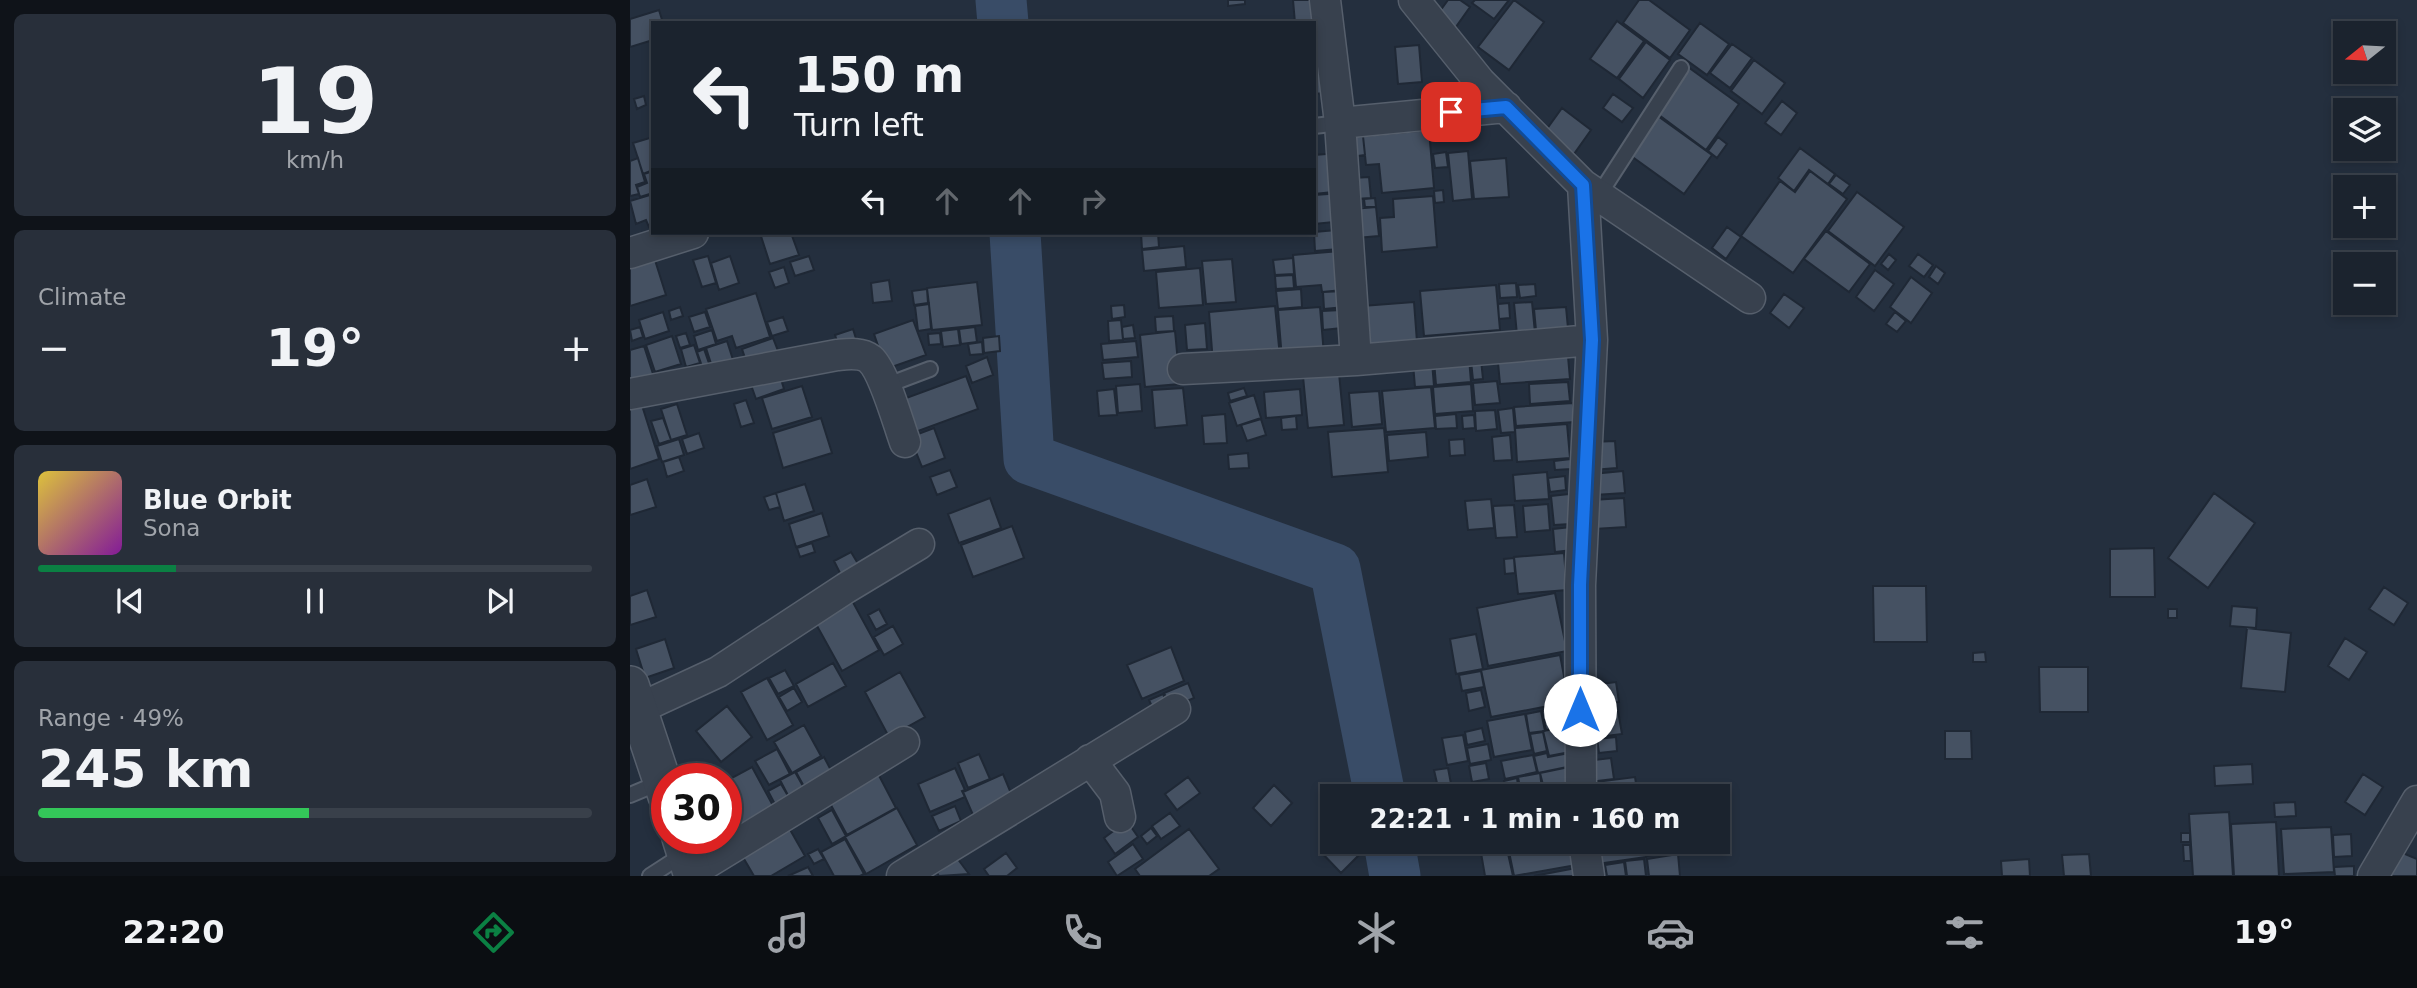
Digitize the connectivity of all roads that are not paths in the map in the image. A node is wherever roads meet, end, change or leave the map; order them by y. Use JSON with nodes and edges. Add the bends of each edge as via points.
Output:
{"nodes":[{"id":1,"x":1325,"y":0,"type":"edge"},
{"id":2,"x":1414,"y":0,"type":"edge"},
{"id":3,"x":1681,"y":68,"type":"dead end"},
{"id":4,"x":1506,"y":107,"type":"junction"},
{"id":5,"x":1327,"y":124,"type":"edge"},
{"id":6,"x":1591,"y":190,"type":"junction"},
{"id":7,"x":687,"y":235,"type":"edge"},
{"id":8,"x":630,"y":253,"type":"edge"},
{"id":9,"x":1750,"y":298,"type":"dead end"},
{"id":10,"x":1592,"y":340,"type":"junction"},
{"id":11,"x":1356,"y":359,"type":"junction"},
{"id":12,"x":930,"y":369,"type":"dead end"},
{"id":13,"x":1183,"y":369,"type":"dead end"},
{"id":14,"x":885,"y":386,"type":"junction"},
{"id":15,"x":630,"y":394,"type":"edge"},
{"id":16,"x":905,"y":442,"type":"dead end"},
{"id":17,"x":919,"y":544,"type":"dead end"},
{"id":18,"x":634,"y":697,"type":"edge"},
{"id":19,"x":1175,"y":709,"type":"dead end"},
{"id":20,"x":904,"y":742,"type":"dead end"},
{"id":21,"x":1090,"y":760,"type":"junction"},
{"id":22,"x":651,"y":781,"type":"edge"},
{"id":23,"x":1581,"y":784,"type":"edge"},
{"id":24,"x":2417,"y":801,"type":"edge"},
{"id":25,"x":1120,"y":817,"type":"dead end"},
{"id":26,"x":1586,"y":854,"type":"edge"},
{"id":27,"x":688,"y":860,"type":"edge"},
{"id":28,"x":921,"y":871,"type":"edge"},
{"id":29,"x":650,"y":876,"type":"edge"},
{"id":30,"x":1589,"y":876,"type":"edge"},
{"id":31,"x":2373,"y":876,"type":"edge"}],
"edges":[{"from":1,"to":5,"type":"street"},
{"from":2,"to":4,"type":"street"},
{"from":3,"to":6,"type":"lane"},
{"from":4,"to":5,"type":"street"},
{"from":4,"to":6,"type":"street"},
{"from":5,"to":11,"type":"street"},
{"from":6,"to":9,"type":"street"},
{"from":6,"to":10,"type":"street"},
{"from":7,"to":8,"type":"street"},
{"from":10,"to":11,"type":"street"},
{"from":10,"to":23,"type":"street","via":[[1580,585]]},
{"from":11,"to":13,"type":"street"},
{"from":12,"to":14,"type":"lane"},
{"from":14,"to":15,"type":"street","via":[[870,359],[857,354]]},
{"from":14,"to":16,"type":"street"},
{"from":17,"to":18,"type":"street","via":[[718,672]]},
{"from":18,"to":22,"type":"street"},
{"from":19,"to":21,"type":"street"},
{"from":20,"to":27,"type":"street"},
{"from":21,"to":25,"type":"street","via":[[1115,793]]},
{"from":21,"to":28,"type":"street"},
{"from":24,"to":31,"type":"street"},
{"from":26,"to":30,"type":"street"},
{"from":27,"to":29,"type":"lane"}]}
